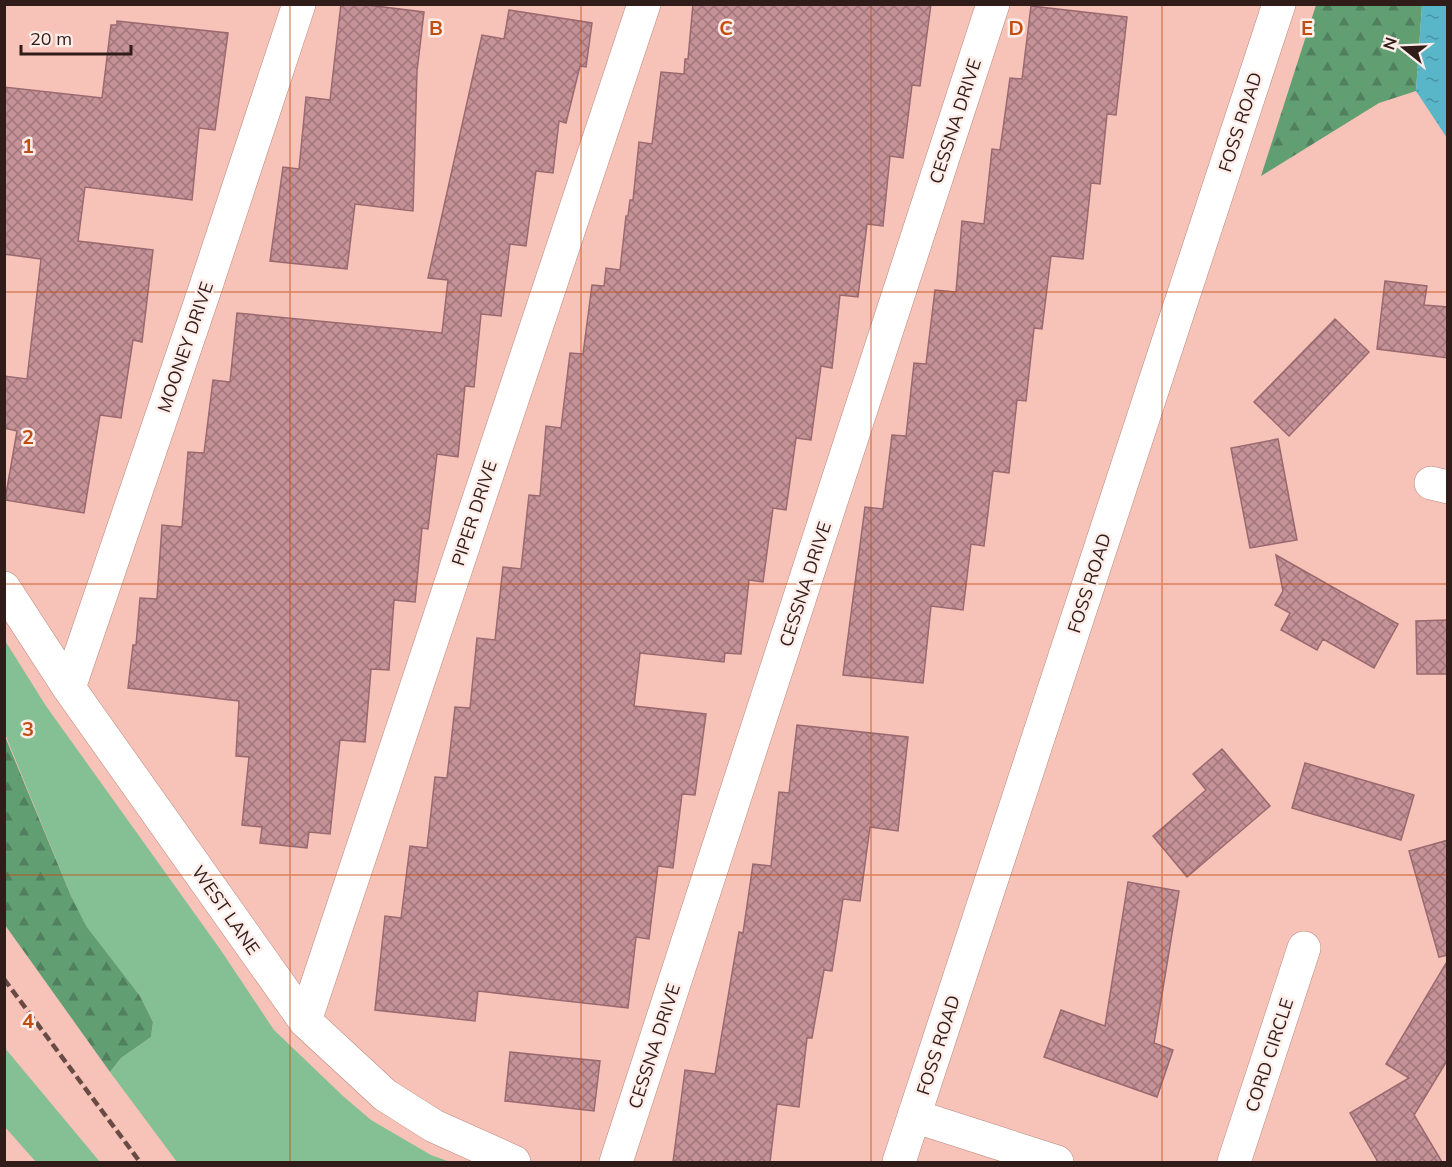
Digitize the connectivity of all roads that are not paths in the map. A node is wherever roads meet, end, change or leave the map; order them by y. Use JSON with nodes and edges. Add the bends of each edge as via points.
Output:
{"nodes":[{"id":1,"x":299,"y":4,"type":"edge"},
{"id":2,"x":644,"y":4,"type":"edge"},
{"id":3,"x":993,"y":4,"type":"edge"},
{"id":4,"x":1279,"y":4,"type":"edge"},
{"id":5,"x":4,"y":588,"type":"edge"},
{"id":6,"x":69,"y":688,"type":"junction"},
{"id":7,"x":1304,"y":948,"type":"dead end"},
{"id":8,"x":305,"y":1021,"type":"junction"},
{"id":9,"x":915,"y":1116,"type":"junction"},
{"id":10,"x":514,"y":1162,"type":"edge"},
{"id":11,"x":616,"y":1162,"type":"edge"},
{"id":12,"x":899,"y":1162,"type":"edge"},
{"id":13,"x":1057,"y":1162,"type":"edge"},
{"id":14,"x":1234,"y":1162,"type":"edge"}],
"edges":[{"from":1,"to":6,"type":"street","name":"MOONEY DRIVE"},
{"from":2,"to":8,"type":"street","name":"PIPER DRIVE"},
{"from":3,"to":11,"type":"street","name":"CESSNA DRIVE"},
{"from":4,"to":9,"type":"street","name":"FOSS ROAD"},
{"from":5,"to":6,"type":"street","name":"WEST LANE"},
{"from":6,"to":8,"type":"street","name":"WEST LANE"},
{"from":7,"to":14,"type":"street","name":"CORD CIRCLE"},
{"from":8,"to":10,"type":"street","name":"WEST LANE","via":[[385,1095],[434,1126]]},
{"from":9,"to":12,"type":"street","name":"FOSS ROAD"},
{"from":9,"to":13,"type":"street"}]}
